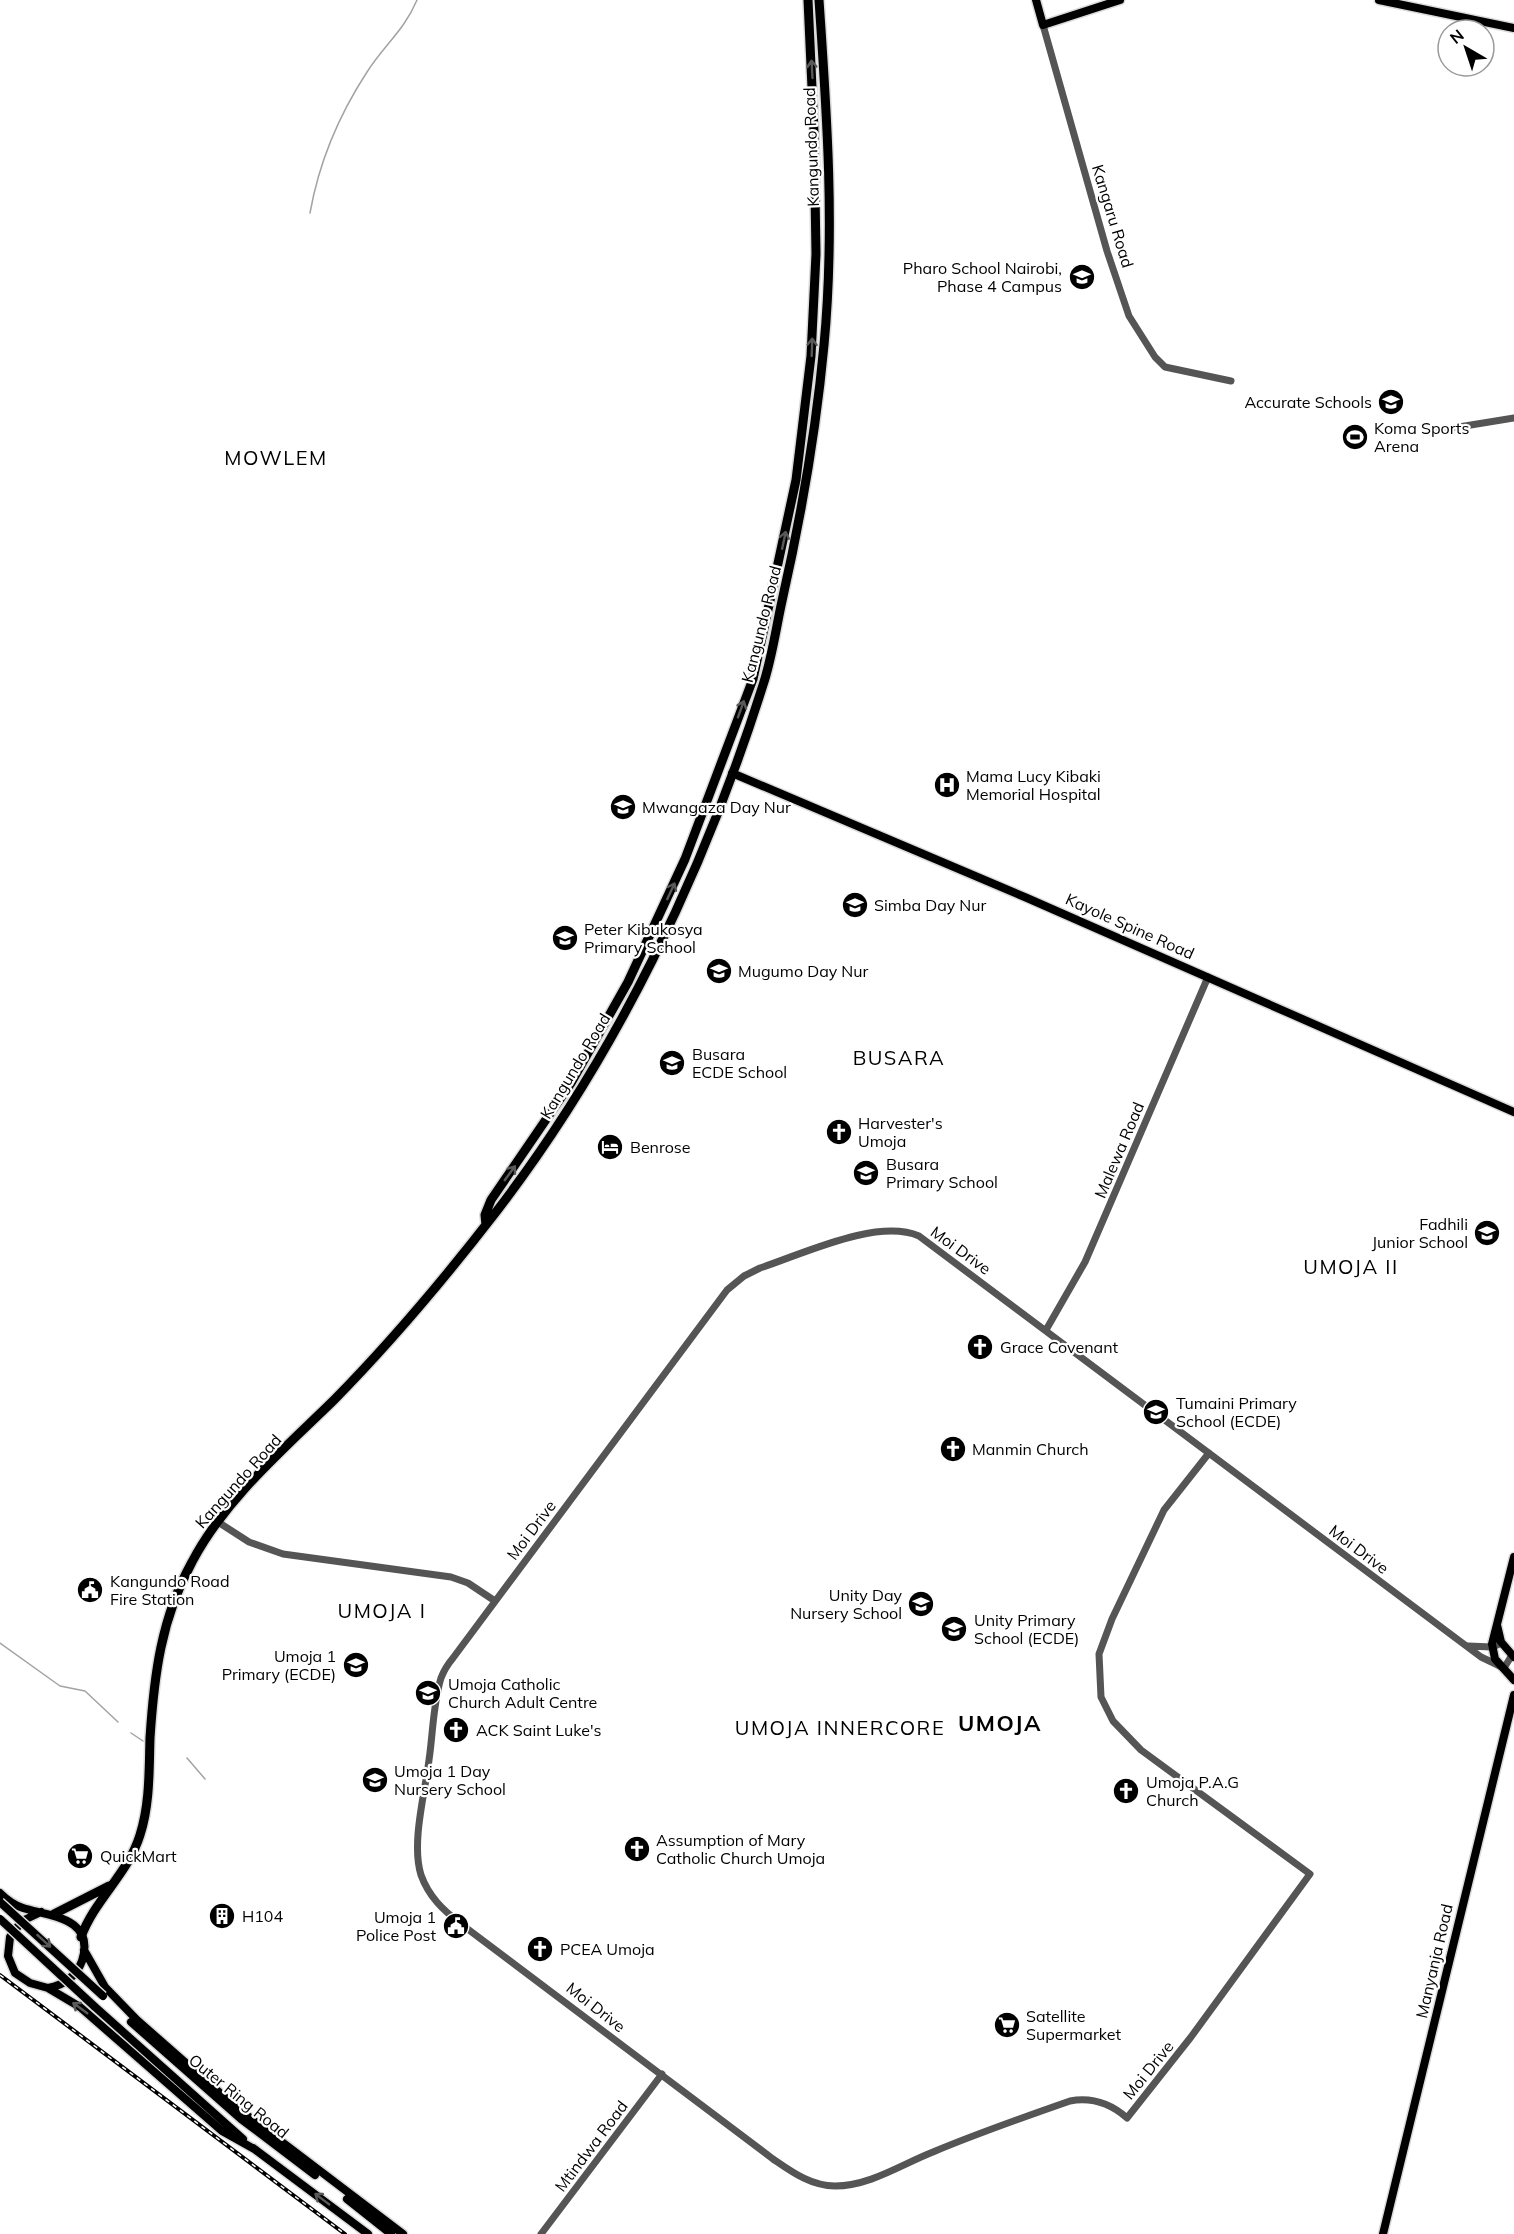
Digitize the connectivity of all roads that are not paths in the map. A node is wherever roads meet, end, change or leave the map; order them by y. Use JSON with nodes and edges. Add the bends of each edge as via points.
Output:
{"nodes":[{"id":1,"x":808,"y":0,"type":"edge"},
{"id":2,"x":819,"y":0,"type":"edge"},
{"id":3,"x":1036,"y":0,"type":"edge"},
{"id":4,"x":1120,"y":0,"type":"edge"},
{"id":5,"x":1379,"y":0,"type":"edge"},
{"id":6,"x":1043,"y":25,"type":"junction"},
{"id":7,"x":1514,"y":28,"type":"edge"},
{"id":8,"x":1231,"y":381,"type":"dead end"},
{"id":9,"x":1514,"y":418,"type":"edge"},
{"id":10,"x":1428,"y":432,"type":"dead end"},
{"id":11,"x":732,"y":773,"type":"junction"},
{"id":12,"x":1208,"y":977,"type":"junction"},
{"id":13,"x":1514,"y":1112,"type":"edge"},
{"id":14,"x":539,"y":1132,"type":"junction"},
{"id":15,"x":549,"y":1138,"type":"junction"},
{"id":16,"x":486,"y":1225,"type":"junction"},
{"id":17,"x":1046,"y":1330,"type":"junction"},
{"id":18,"x":1209,"y":1453,"type":"junction"},
{"id":19,"x":218,"y":1522,"type":"junction"},
{"id":20,"x":1514,"y":1557,"type":"edge"},
{"id":21,"x":495,"y":1601,"type":"junction"},
{"id":22,"x":1497,"y":1624,"type":"junction"},
{"id":23,"x":1493,"y":1636,"type":"junction"},
{"id":24,"x":1502,"y":1643,"type":"junction"},
{"id":25,"x":1465,"y":1645,"type":"junction"},
{"id":26,"x":1478,"y":1647,"type":"junction"},
{"id":27,"x":1492,"y":1647,"type":"junction"},
{"id":28,"x":1513,"y":1656,"type":"edge"},
{"id":29,"x":1504,"y":1668,"type":"junction"},
{"id":30,"x":1514,"y":1680,"type":"edge"},
{"id":31,"x":1514,"y":1695,"type":"edge"},
{"id":32,"x":113,"y":1883,"type":"junction"},
{"id":33,"x":0,"y":1893,"type":"edge"},
{"id":34,"x":0,"y":1902,"type":"edge"},
{"id":35,"x":41,"y":1912,"type":"junction"},
{"id":36,"x":54,"y":1914,"type":"junction"},
{"id":37,"x":0,"y":1920,"type":"edge"},
{"id":38,"x":81,"y":1937,"type":"junction"},
{"id":39,"x":0,"y":1946,"type":"edge"},
{"id":40,"x":84,"y":1950,"type":"junction"},
{"id":41,"x":8,"y":1956,"type":"junction"},
{"id":42,"x":48,"y":1988,"type":"junction"},
{"id":43,"x":662,"y":2074,"type":"junction"},
{"id":44,"x":266,"y":2131,"type":"junction"},
{"id":45,"x":272,"y":2144,"type":"junction"},
{"id":46,"x":256,"y":2150,"type":"junction"},
{"id":47,"x":369,"y":2234,"type":"edge"},
{"id":48,"x":391,"y":2234,"type":"edge"},
{"id":49,"x":403,"y":2234,"type":"edge"},
{"id":50,"x":541,"y":2234,"type":"edge"},
{"id":51,"x":1383,"y":2234,"type":"edge"}],
"edges":[{"from":14,"to":1,"type":"highway","name":"Kangundo Road","one_way":true,"via":[[606,1024],[674,884],[753,679],[764,637],[796,480],[812,350],[816,254]]},
{"from":2,"to":11,"type":"highway","name":"Kangundo Road","via":[[829,192],[821,377],[796,541],[764,683]]},
{"from":3,"to":6,"type":"main road","name":"Kangaru Road"},
{"from":4,"to":6,"type":"main road"},
{"from":5,"to":7,"type":"main road"},
{"from":6,"to":8,"type":"street","name":"Kangaru Road","via":[[1129,316],[1165,366]]},
{"from":9,"to":10,"type":"street"},
{"from":11,"to":12,"type":"main road","name":"Kayole Spine Road"},
{"from":11,"to":15,"type":"highway","name":"Kangundo Road","via":[[687,888],[643,978]]},
{"from":12,"to":13,"type":"main road","name":"Kayole Spine Road"},
{"from":12,"to":17,"type":"street","name":"Malewa Road","via":[[1085,1262]]},
{"from":14,"to":15,"type":"main road"},
{"from":16,"to":14,"type":"highway","name":"Kangundo Road","one_way":true,"via":[[491,1200]]},
{"from":15,"to":16,"type":"highway","name":"Kangundo Road"},
{"from":16,"to":19,"type":"highway","name":"Kangundo Road","via":[[388,1343]]},
{"from":17,"to":18,"type":"street","name":"Moi Drive"},
{"from":17,"to":21,"type":"street","name":"Moi Drive","via":[[919,1236],[902,1230],[880,1230],[752,1272],[720,1298]]},
{"from":18,"to":25,"type":"street","name":"Moi Drive"},
{"from":18,"to":43,"type":"street","name":"Moi Drive","via":[[1164,1510],[1112,1619],[1099,1654],[1101,1697],[1113,1721],[1141,1750],[1310,1874],[1127,2118],[1098,2101],[1082,2098],[980,2132],[885,2174],[851,2185],[833,2186],[804,2180]]},
{"from":19,"to":21,"type":"street","via":[[274,1552],[451,1577]]},
{"from":19,"to":32,"type":"highway","name":"Kangundo Road","via":[[202,1543],[178,1590],[160,1641],[144,1820],[129,1862]]},
{"from":20,"to":22,"type":"main road"},
{"from":21,"to":43,"type":"street","name":"Moi Drive","via":[[441,1678],[421,1821],[421,1873],[441,1908]]},
{"from":22,"to":23,"type":"main road"},
{"from":22,"to":24,"type":"main road"},
{"from":23,"to":26,"type":"street"},
{"from":23,"to":27,"type":"main road"},
{"from":24,"to":27,"type":"street"},
{"from":24,"to":28,"type":"main road"},
{"from":25,"to":26,"type":"street"},
{"from":25,"to":29,"type":"street","name":"Moi Drive"},
{"from":26,"to":27,"type":"street"},
{"from":27,"to":29,"type":"main road","via":[[1495,1659]]},
{"from":28,"to":29,"type":"street"},
{"from":29,"to":30,"type":"main road"},
{"from":31,"to":51,"type":"main road","name":"Manyanja Road"},
{"from":32,"to":36,"type":"highway"},
{"from":32,"to":38,"type":"highway","name":"Kangundo Road","via":[[90,1915]]},
{"from":33,"to":35,"type":"main road","via":[[21,1907]]},
{"from":34,"to":45,"type":"main road","name":"Outer Ring Road","one_way":true,"bridge":true,"via":[[178,2066]]},
{"from":35,"to":36,"type":"main road"},
{"from":35,"to":41,"type":"main road","via":[[15,1928]]},
{"from":36,"to":38,"type":"main road","via":[[68,1920]]},
{"from":37,"to":46,"type":"main road","name":"Outer Ring Road","bridge":true},
{"from":38,"to":40,"type":"main road"},
{"from":39,"to":41,"type":"main road","name":"Outer Ring Road"},
{"from":40,"to":42,"type":"main road","via":[[77,1971],[69,1980]]},
{"from":40,"to":44,"type":"main road","via":[[117,2002]]},
{"from":41,"to":42,"type":"main road","name":"Outer Ring Road","via":[[21,1979]]},
{"from":46,"to":42,"type":"main road","name":"Outer Ring Road","one_way":true,"via":[[222,2131],[98,2022]]},
{"from":43,"to":50,"type":"street","name":"Mtindwa Road"},
{"from":44,"to":45,"type":"main road"},
{"from":44,"to":49,"type":"main road"},
{"from":45,"to":48,"type":"main road","name":"Outer Ring Road"},
{"from":47,"to":46,"type":"main road","name":"Outer Ring Road","one_way":true}]}
